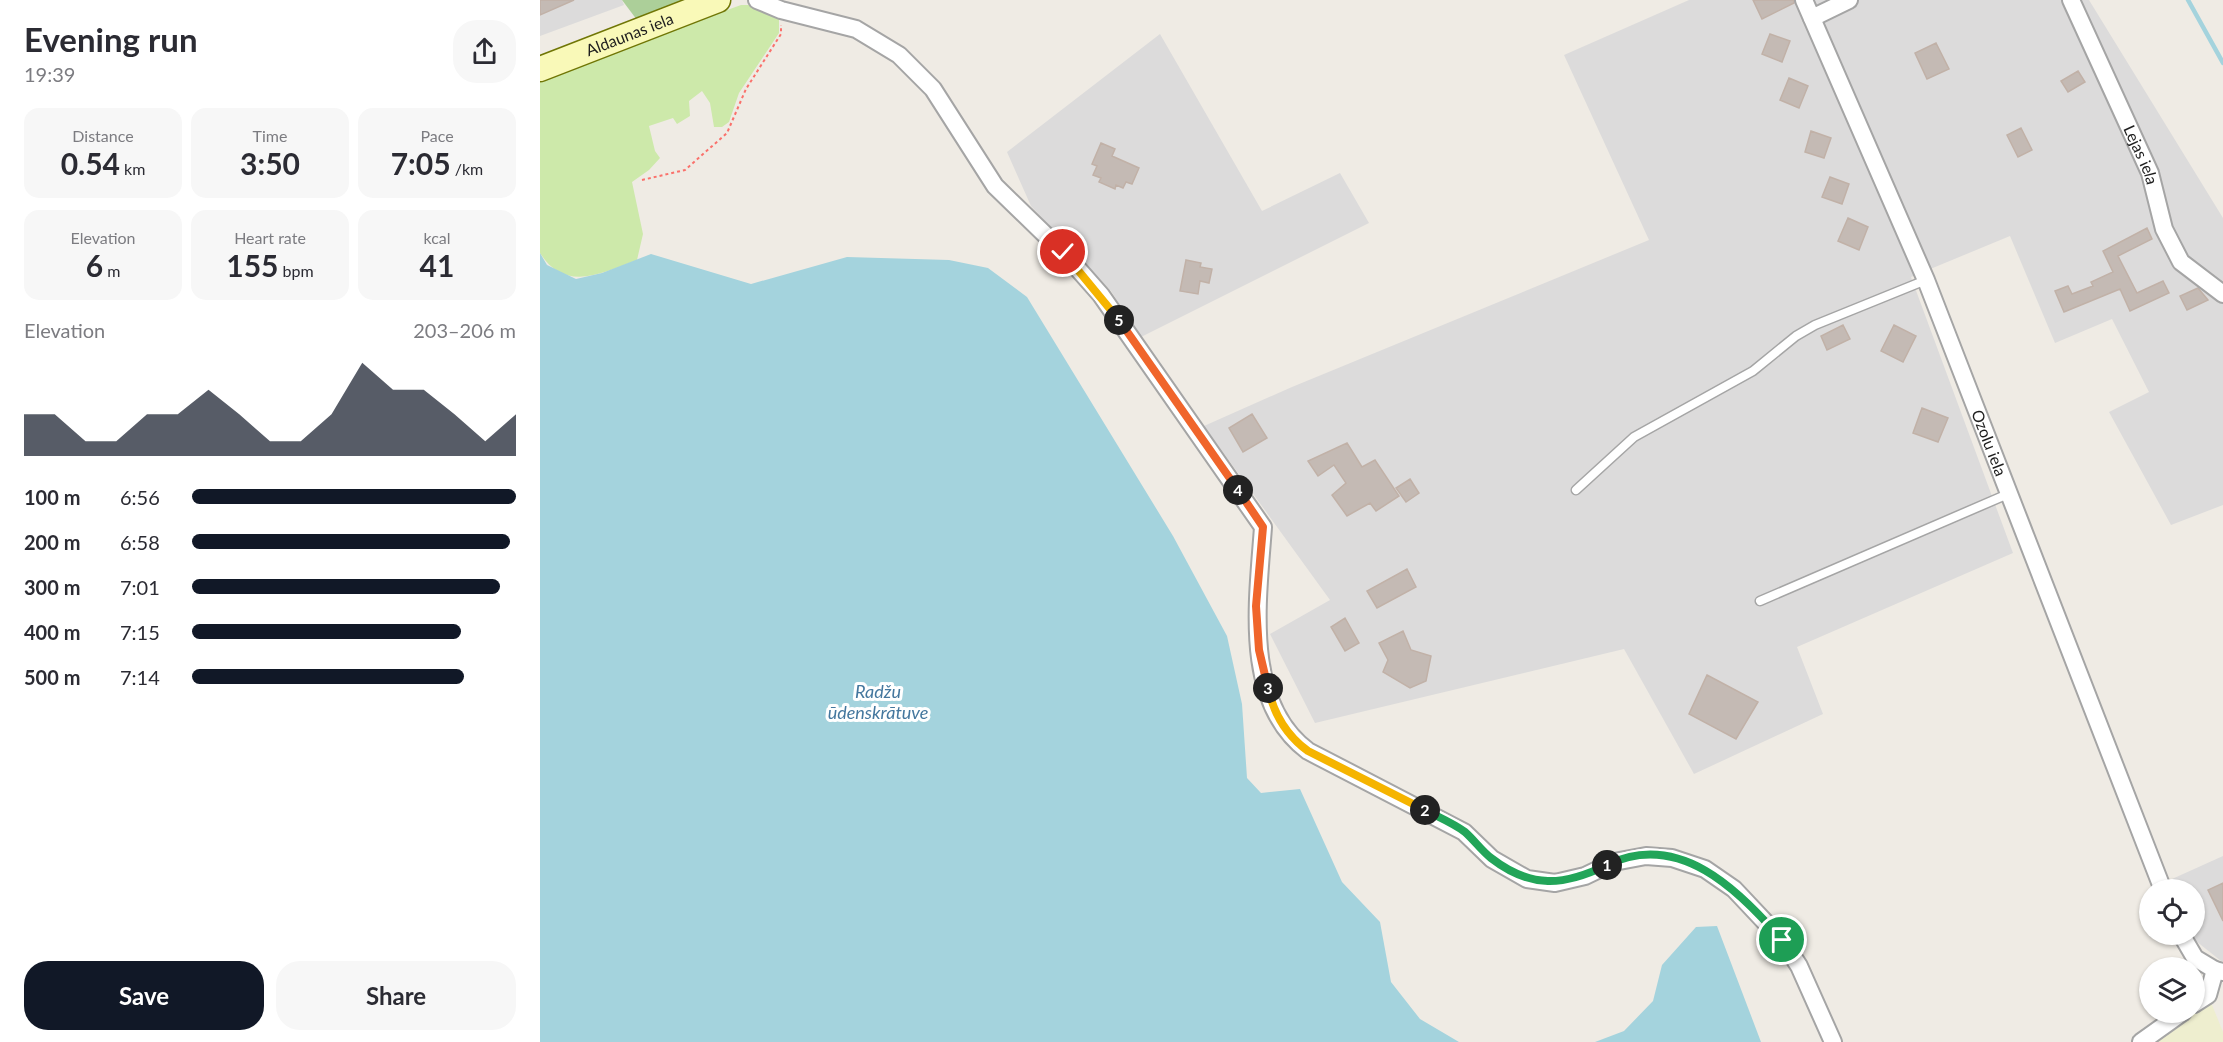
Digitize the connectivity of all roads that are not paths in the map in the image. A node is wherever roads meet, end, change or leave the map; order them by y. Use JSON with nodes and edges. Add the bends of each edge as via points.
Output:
{"nodes":[{"id":1,"x":718,"y":0,"type":"edge"},
{"id":2,"x":757,"y":0,"type":"edge"},
{"id":3,"x":1804,"y":0,"type":"edge"},
{"id":4,"x":1849,"y":0,"type":"edge"},
{"id":5,"x":2072,"y":0,"type":"edge"},
{"id":6,"x":1812,"y":18,"type":"junction"},
{"id":7,"x":540,"y":69,"type":"edge"},
{"id":8,"x":1926,"y":280,"type":"junction"},
{"id":9,"x":2223,"y":294,"type":"edge"},
{"id":10,"x":1576,"y":490,"type":"dead end"},
{"id":11,"x":2008,"y":494,"type":"junction"},
{"id":12,"x":1760,"y":601,"type":"dead end"},
{"id":13,"x":2159,"y":879,"type":"edge"},
{"id":14,"x":2187,"y":945,"type":"edge"},
{"id":15,"x":2219,"y":971,"type":"edge"},
{"id":16,"x":2205,"y":997,"type":"edge"},
{"id":17,"x":2168,"y":1023,"type":"edge"},
{"id":18,"x":1833,"y":1042,"type":"edge"},
{"id":19,"x":2141,"y":1042,"type":"edge"}],
"edges":[{"from":1,"to":7,"type":"street","name":"Aldaunas iela"},
{"from":2,"to":18,"type":"street","via":[[781,10],[856,28],[899,55],[933,90],[995,186],[1101,295],[1263,527],[1256,606],[1259,650],[1272,705],[1294,741],[1464,832],[1492,859],[1527,879],[1555,883],[1585,876],[1614,862],[1646,856],[1672,858],[1705,869],[1734,889],[1782,940]]},
{"from":3,"to":6,"type":"street","name":"Ozolu iela"},
{"from":4,"to":6,"type":"street"},
{"from":5,"to":9,"type":"street","name":"Lejas iela","via":[[2150,173],[2164,229],[2181,261]]},
{"from":6,"to":8,"type":"street","name":"Ozolu iela"},
{"from":8,"to":10,"type":"lane","via":[[1796,336],[1753,371],[1634,437]]},
{"from":8,"to":11,"type":"street","name":"Ozolu iela"},
{"from":11,"to":12,"type":"lane"},
{"from":11,"to":13,"type":"street","name":"Ozolu iela"},
{"from":14,"to":15,"type":"street","via":[[2195,958]]},
{"from":15,"to":16,"type":"street"},
{"from":17,"to":19,"type":"street"}]}
